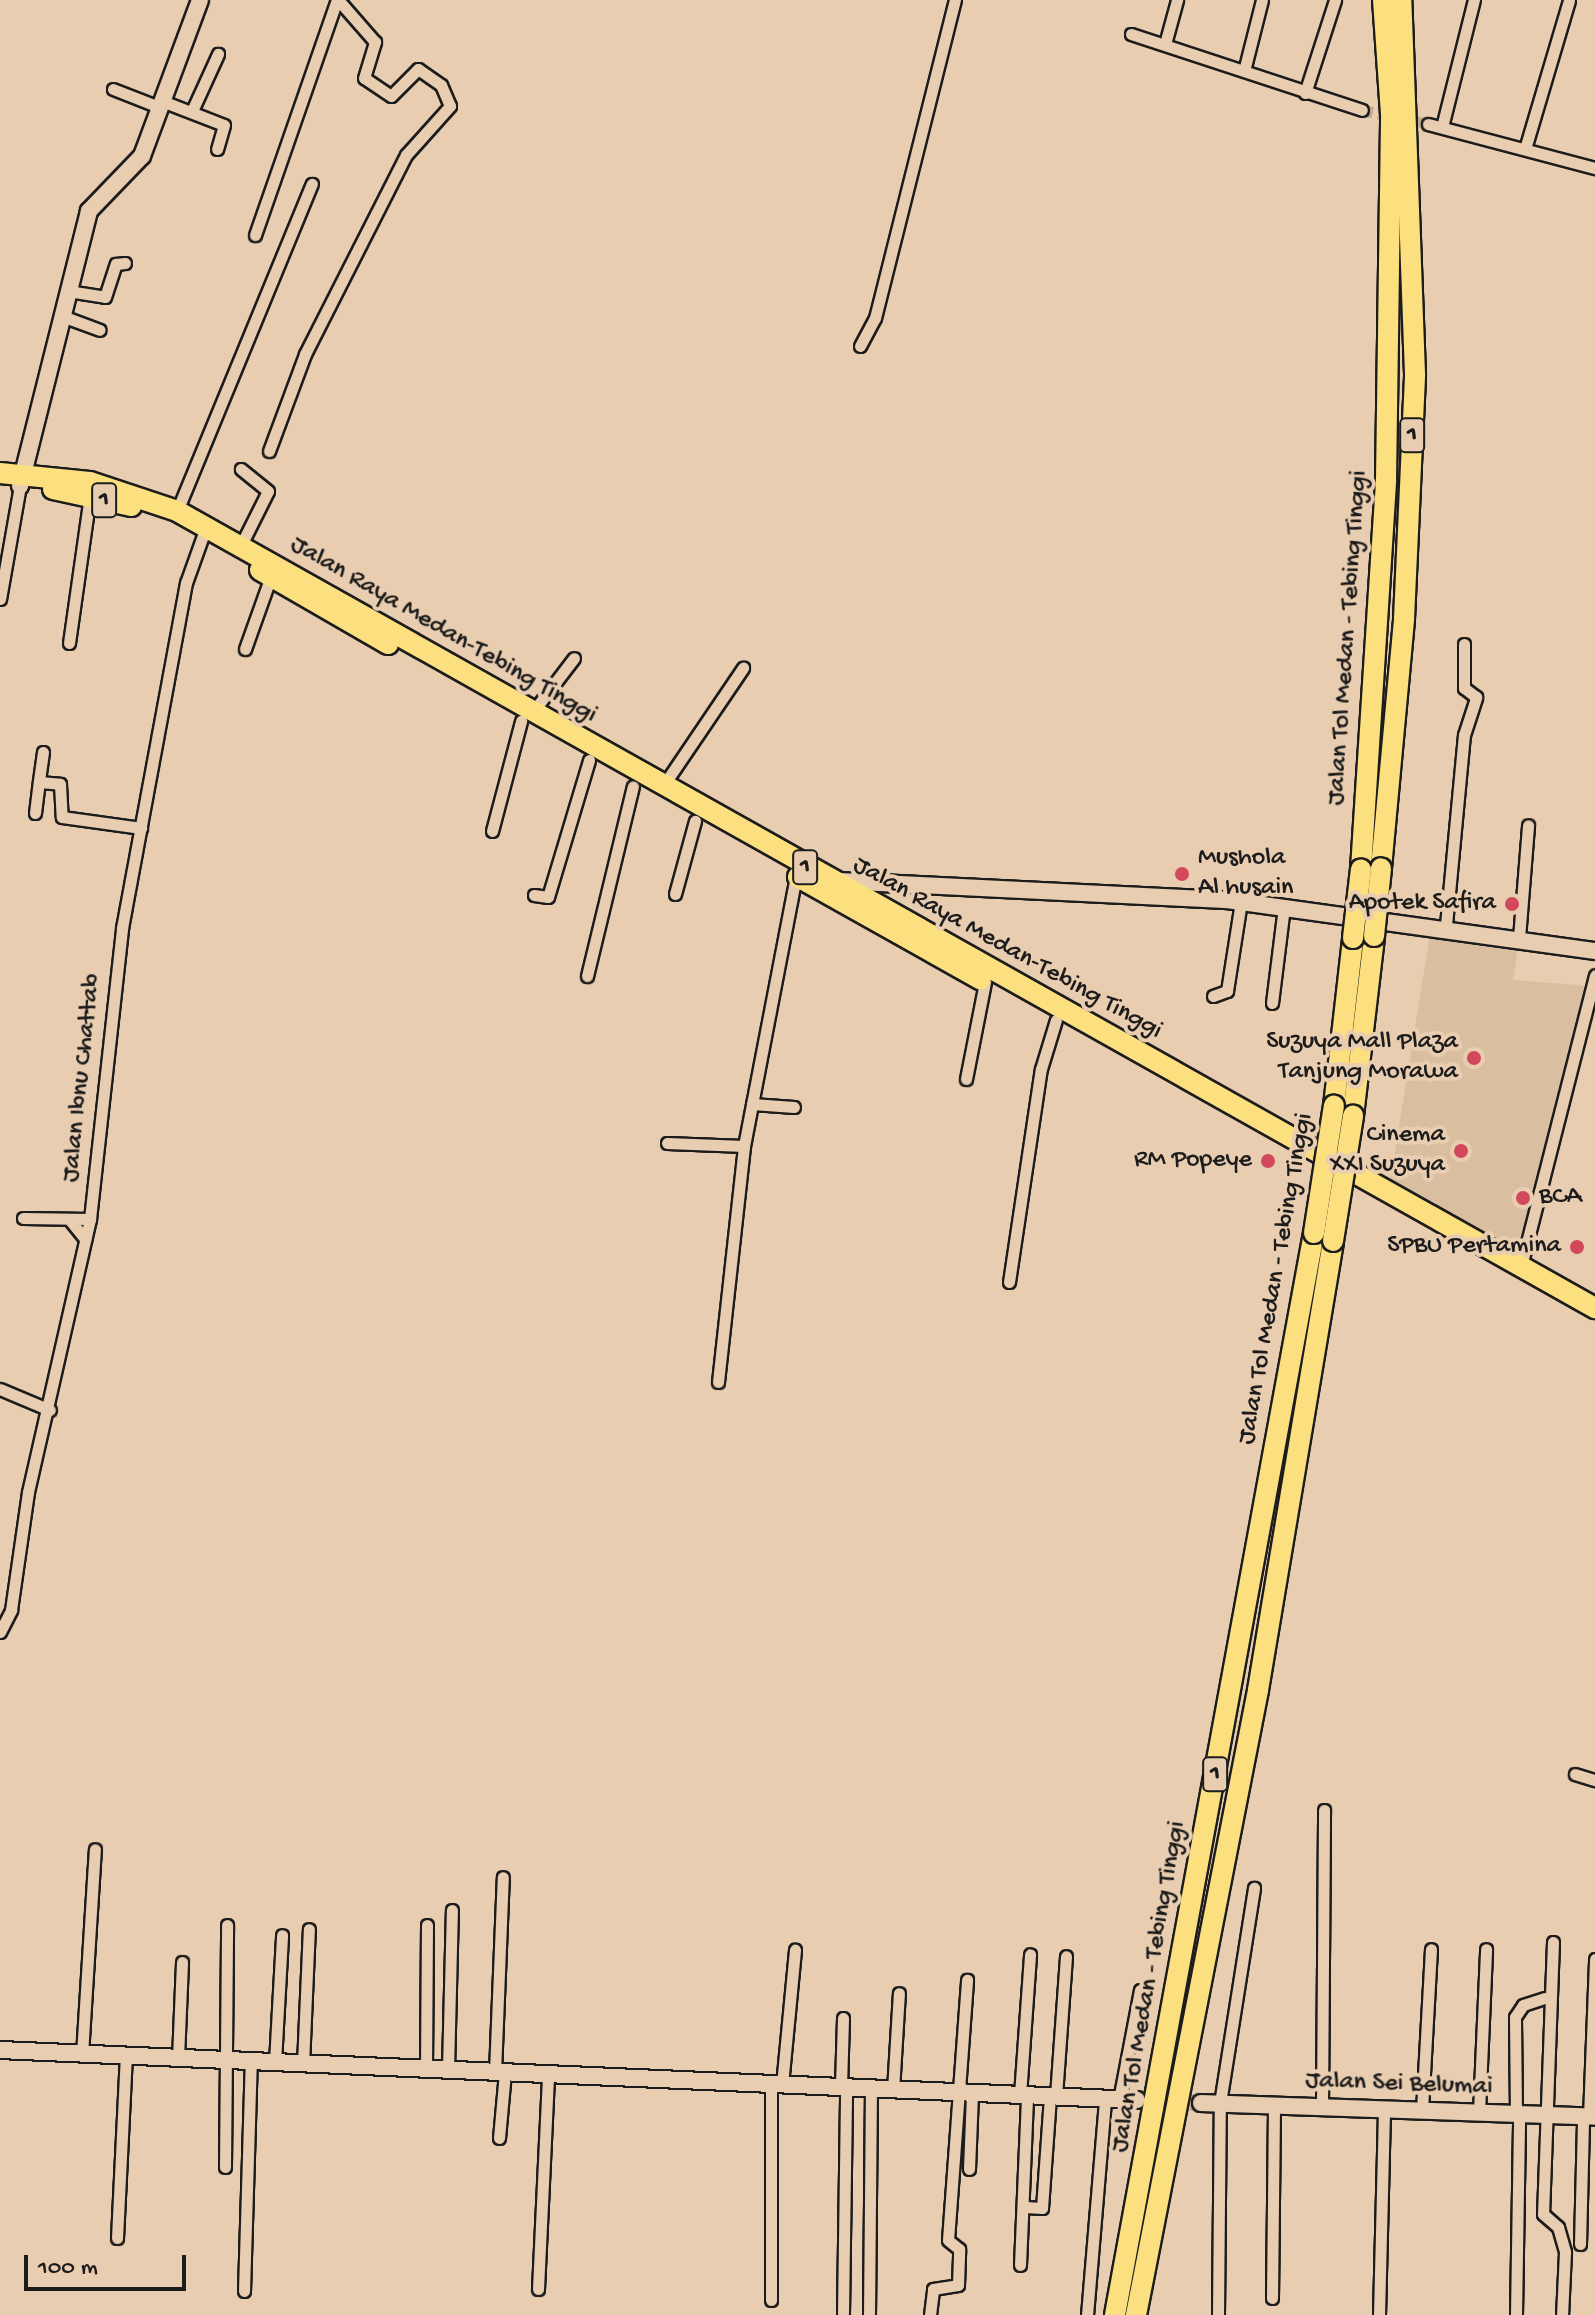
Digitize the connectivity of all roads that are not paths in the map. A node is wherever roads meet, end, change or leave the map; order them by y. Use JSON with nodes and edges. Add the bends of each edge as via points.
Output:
{"nodes":[{"id":1,"x":200,"y":0,"type":"edge"},
{"id":2,"x":955,"y":0,"type":"edge"},
{"id":3,"x":1177,"y":0,"type":"edge"},
{"id":4,"x":1262,"y":0,"type":"edge"},
{"id":5,"x":1335,"y":0,"type":"edge"},
{"id":6,"x":1383,"y":0,"type":"edge"},
{"id":7,"x":1401,"y":0,"type":"edge"},
{"id":8,"x":1474,"y":0,"type":"edge"},
{"id":9,"x":1569,"y":0,"type":"edge"},
{"id":10,"x":338,"y":2,"type":"edge"},
{"id":11,"x":1131,"y":34,"type":"dead end"},
{"id":12,"x":1165,"y":44,"type":"junction"},
{"id":13,"x":218,"y":54,"type":"dead end"},
{"id":14,"x":1244,"y":71,"type":"junction"},
{"id":15,"x":113,"y":89,"type":"dead end"},
{"id":16,"x":1305,"y":93,"type":"junction"},
{"id":17,"x":161,"y":104,"type":"junction"},
{"id":18,"x":1362,"y":110,"type":"tunnel mouth"},
{"id":19,"x":192,"y":111,"type":"junction"},
{"id":20,"x":1428,"y":124,"type":"tunnel mouth"},
{"id":21,"x":1442,"y":127,"type":"junction"},
{"id":22,"x":217,"y":149,"type":"dead end"},
{"id":23,"x":1525,"y":149,"type":"junction"},
{"id":24,"x":1595,"y":168,"type":"edge"},
{"id":25,"x":312,"y":184,"type":"dead end"},
{"id":26,"x":255,"y":235,"type":"dead end"},
{"id":27,"x":125,"y":263,"type":"dead end"},
{"id":28,"x":68,"y":291,"type":"junction"},
{"id":29,"x":62,"y":316,"type":"junction"},
{"id":30,"x":100,"y":330,"type":"dead end"},
{"id":31,"x":860,"y":346,"type":"dead end"},
{"id":32,"x":269,"y":451,"type":"dead end"},
{"id":33,"x":241,"y":469,"type":"dead end"},
{"id":34,"x":0,"y":473,"type":"edge"},
{"id":35,"x":15,"y":482,"type":"edge"},
{"id":36,"x":90,"y":496,"type":"junction"},
{"id":37,"x":177,"y":511,"type":"junction"},
{"id":38,"x":204,"y":532,"type":"junction"},
{"id":39,"x":241,"y":545,"type":"junction"},
{"id":40,"x":271,"y":576,"type":"junction"},
{"id":41,"x":0,"y":599,"type":"edge"},
{"id":42,"x":69,"y":643,"type":"dead end"},
{"id":43,"x":1464,"y":644,"type":"dead end"},
{"id":44,"x":245,"y":649,"type":"dead end"},
{"id":45,"x":574,"y":658,"type":"dead end"},
{"id":46,"x":743,"y":668,"type":"dead end"},
{"id":47,"x":527,"y":717,"type":"junction"},
{"id":48,"x":43,"y":752,"type":"dead end"},
{"id":49,"x":589,"y":760,"type":"junction"},
{"id":50,"x":39,"y":782,"type":"junction"},
{"id":51,"x":633,"y":786,"type":"junction"},
{"id":52,"x":661,"y":789,"type":"junction"},
{"id":53,"x":35,"y":813,"type":"dead end"},
{"id":54,"x":695,"y":821,"type":"junction"},
{"id":55,"x":1528,"y":825,"type":"dead end"},
{"id":56,"x":141,"y":828,"type":"junction"},
{"id":57,"x":492,"y":831,"type":"dead end"},
{"id":58,"x":1371,"y":868,"type":"junction"},
{"id":59,"x":796,"y":876,"type":"junction"},
{"id":60,"x":830,"y":886,"type":"junction"},
{"id":61,"x":873,"y":892,"type":"junction"},
{"id":62,"x":675,"y":894,"type":"dead end"},
{"id":63,"x":534,"y":895,"type":"dead end"},
{"id":64,"x":1241,"y":902,"type":"junction"},
{"id":65,"x":1284,"y":907,"type":"junction"},
{"id":66,"x":1446,"y":925,"type":"junction"},
{"id":67,"x":1519,"y":938,"type":"junction"},
{"id":68,"x":1595,"y":951,"type":"edge"},
{"id":69,"x":1595,"y":975,"type":"edge"},
{"id":70,"x":587,"y":976,"type":"dead end"},
{"id":71,"x":985,"y":982,"type":"junction"},
{"id":72,"x":1213,"y":996,"type":"dead end"},
{"id":73,"x":1272,"y":1003,"type":"dead end"},
{"id":74,"x":1056,"y":1020,"type":"junction"},
{"id":75,"x":966,"y":1079,"type":"dead end"},
{"id":76,"x":752,"y":1104,"type":"junction"},
{"id":77,"x":794,"y":1107,"type":"dead end"},
{"id":78,"x":667,"y":1143,"type":"dead end"},
{"id":79,"x":744,"y":1146,"type":"junction"},
{"id":80,"x":23,"y":1218,"type":"dead end"},
{"id":81,"x":69,"y":1219,"type":"junction"},
{"id":82,"x":90,"y":1219,"type":"junction"},
{"id":83,"x":1323,"y":1237,"type":"junction"},
{"id":84,"x":85,"y":1239,"type":"junction"},
{"id":85,"x":1521,"y":1266,"type":"junction"},
{"id":86,"x":1009,"y":1282,"type":"dead end"},
{"id":87,"x":1595,"y":1308,"type":"edge"},
{"id":88,"x":1595,"y":1321,"type":"edge"},
{"id":89,"x":718,"y":1382,"type":"dead end"},
{"id":90,"x":0,"y":1389,"type":"edge"},
{"id":91,"x":50,"y":1410,"type":"junction"},
{"id":92,"x":0,"y":1632,"type":"edge"},
{"id":93,"x":1575,"y":1774,"type":"dead end"},
{"id":94,"x":1595,"y":1780,"type":"edge"},
{"id":95,"x":1324,"y":1810,"type":"dead end"},
{"id":96,"x":95,"y":1849,"type":"dead end"},
{"id":97,"x":503,"y":1877,"type":"dead end"},
{"id":98,"x":1254,"y":1888,"type":"dead end"},
{"id":99,"x":452,"y":1910,"type":"dead end"},
{"id":100,"x":227,"y":1925,"type":"dead end"},
{"id":101,"x":427,"y":1925,"type":"dead end"},
{"id":102,"x":309,"y":1929,"type":"dead end"},
{"id":103,"x":282,"y":1935,"type":"dead end"},
{"id":104,"x":1553,"y":1942,"type":"dead end"},
{"id":105,"x":1431,"y":1949,"type":"dead end"},
{"id":106,"x":1486,"y":1949,"type":"dead end"},
{"id":107,"x":795,"y":1950,"type":"dead end"},
{"id":108,"x":1030,"y":1954,"type":"dead end"},
{"id":109,"x":1066,"y":1956,"type":"dead end"},
{"id":110,"x":1595,"y":1959,"type":"edge"},
{"id":111,"x":182,"y":1962,"type":"dead end"},
{"id":112,"x":967,"y":1980,"type":"dead end"},
{"id":113,"x":1140,"y":1990,"type":"dead end"},
{"id":114,"x":899,"y":1993,"type":"dead end"},
{"id":115,"x":1545,"y":1998,"type":"junction"},
{"id":116,"x":843,"y":2018,"type":"dead end"},
{"id":117,"x":0,"y":2050,"type":"edge"},
{"id":118,"x":82,"y":2054,"type":"junction"},
{"id":119,"x":126,"y":2056,"type":"junction"},
{"id":120,"x":178,"y":2058,"type":"junction"},
{"id":121,"x":227,"y":2060,"type":"junction"},
{"id":122,"x":251,"y":2061,"type":"junction"},
{"id":123,"x":275,"y":2062,"type":"junction"},
{"id":124,"x":303,"y":2064,"type":"junction"},
{"id":125,"x":426,"y":2069,"type":"junction"},
{"id":126,"x":448,"y":2070,"type":"junction"},
{"id":127,"x":500,"y":2072,"type":"junction"},
{"id":128,"x":548,"y":2074,"type":"junction"},
{"id":129,"x":777,"y":2085,"type":"junction"},
{"id":130,"x":844,"y":2086,"type":"junction"},
{"id":131,"x":871,"y":2088,"type":"junction"},
{"id":132,"x":893,"y":2090,"type":"junction"},
{"id":133,"x":965,"y":2094,"type":"junction"},
{"id":134,"x":1023,"y":2095,"type":"junction"},
{"id":135,"x":1053,"y":2096,"type":"junction"},
{"id":136,"x":1112,"y":2099,"type":"junction"},
{"id":137,"x":1137,"y":2100,"type":"tunnel mouth"},
{"id":138,"x":1201,"y":2103,"type":"tunnel mouth"},
{"id":139,"x":1220,"y":2103,"type":"junction"},
{"id":140,"x":1274,"y":2105,"type":"junction"},
{"id":141,"x":1322,"y":2106,"type":"junction"},
{"id":142,"x":1384,"y":2109,"type":"junction"},
{"id":143,"x":1422,"y":2110,"type":"junction"},
{"id":144,"x":1479,"y":2112,"type":"junction"},
{"id":145,"x":1518,"y":2114,"type":"junction"},
{"id":146,"x":1546,"y":2114,"type":"junction"},
{"id":147,"x":1589,"y":2117,"type":"edge"},
{"id":148,"x":499,"y":2138,"type":"dead end"},
{"id":149,"x":225,"y":2167,"type":"dead end"},
{"id":150,"x":969,"y":2169,"type":"dead end"},
{"id":151,"x":1025,"y":2207,"type":"junction"},
{"id":152,"x":117,"y":2238,"type":"dead end"},
{"id":153,"x":1580,"y":2244,"type":"dead end"},
{"id":154,"x":1020,"y":2265,"type":"dead end"},
{"id":155,"x":538,"y":2289,"type":"dead end"},
{"id":156,"x":244,"y":2291,"type":"dead end"},
{"id":157,"x":1272,"y":2298,"type":"dead end"},
{"id":158,"x":771,"y":2300,"type":"dead end"},
{"id":159,"x":843,"y":2313,"type":"dead end"},
{"id":160,"x":869,"y":2315,"type":"edge"},
{"id":161,"x":930,"y":2315,"type":"edge"},
{"id":162,"x":1087,"y":2315,"type":"edge"},
{"id":163,"x":1115,"y":2315,"type":"edge"},
{"id":164,"x":1136,"y":2315,"type":"edge"},
{"id":165,"x":1218,"y":2315,"type":"edge"},
{"id":166,"x":1379,"y":2315,"type":"edge"},
{"id":167,"x":1516,"y":2315,"type":"edge"},
{"id":168,"x":1562,"y":2315,"type":"edge"}],
"edges":[{"from":1,"to":17,"type":"street"},
{"from":2,"to":31,"type":"street","via":[[882,292]]},
{"from":3,"to":12,"type":"street"},
{"from":4,"to":14,"type":"street"},
{"from":5,"to":16,"type":"street"},
{"from":6,"to":58,"type":"highway","name":"Jalan Tol Medan - Tebing Tinggi","number":"1","via":[[1391,114],[1386,480]]},
{"from":7,"to":58,"type":"highway","number":"1","via":[[1415,374],[1404,619]]},
{"from":8,"to":21,"type":"street"},
{"from":9,"to":23,"type":"street"},
{"from":10,"to":26,"type":"street"},
{"from":10,"to":32,"type":"street","via":[[375,42],[364,78],[391,96],[418,69],[441,85],[450,106],[406,155],[305,354]]},
{"from":11,"to":12,"type":"street"},
{"from":12,"to":14,"type":"street"},
{"from":13,"to":19,"type":"street"},
{"from":14,"to":16,"type":"street"},
{"from":15,"to":17,"type":"street"},
{"from":16,"to":18,"type":"street"},
{"from":17,"to":19,"type":"street"},
{"from":17,"to":28,"type":"street","via":[[142,156],[89,211]]},
{"from":19,"to":22,"type":"street","via":[[226,127]]},
{"from":20,"to":21,"type":"street"},
{"from":21,"to":23,"type":"street"},
{"from":23,"to":24,"type":"street"},
{"from":25,"to":37,"type":"street"},
{"from":27,"to":28,"type":"street","via":[[116,264],[105,297]]},
{"from":28,"to":29,"type":"street"},
{"from":29,"to":30,"type":"street"},
{"from":29,"to":35,"type":"street"},
{"from":33,"to":39,"type":"street","via":[[268,491]]},
{"from":34,"to":35,"type":"highway","name":"Jalan Raya Medan-Tebing Tinggi","number":"1"},
{"from":35,"to":36,"type":"highway","name":"Jalan Raya Medan-Tebing Tinggi","number":"1"},
{"from":35,"to":37,"type":"highway","name":"Jalan Raya Medan-Tebing Tinggi","number":"1","via":[[90,482]]},
{"from":35,"to":41,"type":"street"},
{"from":36,"to":38,"type":"highway","name":"Jalan Raya Medan-Tebing Tinggi","number":"1"},
{"from":36,"to":42,"type":"street"},
{"from":37,"to":38,"type":"highway","name":"Jalan Raya Medan-Tebing Tinggi","number":"1"},
{"from":38,"to":39,"type":"highway","name":"Jalan Raya Medan-Tebing Tinggi","number":"1"},
{"from":38,"to":40,"type":"highway","name":"Jalan Raya Medan-Tebing Tinggi","number":"1"},
{"from":38,"to":56,"type":"street","name":"Jalan Ibnu Chattab"},
{"from":39,"to":47,"type":"highway","name":"Jalan Raya Medan-Tebing Tinggi","number":"1"},
{"from":40,"to":44,"type":"street"},
{"from":40,"to":47,"type":"highway","name":"Jalan Raya Medan-Tebing Tinggi","number":"1"},
{"from":43,"to":66,"type":"street","via":[[1464,688],[1476,697],[1464,735]]},
{"from":45,"to":47,"type":"street"},
{"from":46,"to":52,"type":"street"},
{"from":47,"to":49,"type":"highway","name":"Jalan Raya Medan-Tebing Tinggi","number":"1"},
{"from":47,"to":52,"type":"highway","name":"Jalan Raya Medan-Tebing Tinggi","number":"1"},
{"from":47,"to":57,"type":"street"},
{"from":48,"to":50,"type":"street"},
{"from":49,"to":51,"type":"highway","name":"Jalan Raya Medan-Tebing Tinggi","number":"1"},
{"from":49,"to":63,"type":"street","via":[[548,897]]},
{"from":50,"to":53,"type":"street"},
{"from":50,"to":56,"type":"street","via":[[60,784],[62,817]]},
{"from":51,"to":54,"type":"highway","name":"Jalan Raya Medan-Tebing Tinggi","number":"1"},
{"from":51,"to":70,"type":"street"},
{"from":52,"to":60,"type":"highway","name":"Jalan Raya Medan-Tebing Tinggi","number":"1"},
{"from":54,"to":59,"type":"highway","name":"Jalan Raya Medan-Tebing Tinggi","number":"1"},
{"from":54,"to":62,"type":"street"},
{"from":55,"to":67,"type":"street"},
{"from":56,"to":82,"type":"street","name":"Jalan Ibnu Chattab","via":[[104,1067]]},
{"from":58,"to":83,"type":"highway","name":"Jalan Tol Medan - Tebing Tinggi","number":"1","bridge":true,"via":[[1353,938]]},
{"from":58,"to":83,"type":"highway","number":"1","bridge":true,"via":[[1374,936],[1353,1116]]},
{"from":59,"to":60,"type":"highway","name":"Jalan Raya Medan-Tebing Tinggi","number":"1"},
{"from":59,"to":76,"type":"street"},
{"from":60,"to":61,"type":"highway","name":"Jalan Raya Medan-Tebing Tinggi","number":"1"},
{"from":60,"to":71,"type":"highway","name":"Jalan Raya Medan-Tebing Tinggi","number":"1"},
{"from":61,"to":64,"type":"street"},
{"from":61,"to":85,"type":"highway","name":"Jalan Raya Medan-Tebing Tinggi","number":"1"},
{"from":64,"to":65,"type":"street"},
{"from":64,"to":72,"type":"street","via":[[1227,991]]},
{"from":65,"to":66,"type":"street"},
{"from":65,"to":73,"type":"street"},
{"from":66,"to":67,"type":"street"},
{"from":67,"to":68,"type":"street"},
{"from":69,"to":85,"type":"street"},
{"from":71,"to":74,"type":"highway","name":"Jalan Raya Medan-Tebing Tinggi","number":"1"},
{"from":71,"to":75,"type":"street"},
{"from":74,"to":86,"type":"street","via":[[1037,1092]]},
{"from":74,"to":88,"type":"highway","name":"Jalan Raya Medan-Tebing Tinggi","number":"1"},
{"from":76,"to":77,"type":"street"},
{"from":76,"to":79,"type":"street"},
{"from":78,"to":79,"type":"street"},
{"from":79,"to":89,"type":"street"},
{"from":80,"to":81,"type":"street"},
{"from":81,"to":82,"type":"street"},
{"from":81,"to":84,"type":"street"},
{"from":82,"to":84,"type":"street","name":"Jalan Ibnu Chattab"},
{"from":83,"to":163,"type":"highway","name":"Jalan Tol Medan - Tebing Tinggi","number":"1"},
{"from":83,"to":164,"type":"highway","name":"Jalan Tol Medan - Tebing Tinggi","number":"1","via":[[1258,1690]]},
{"from":84,"to":91,"type":"street","name":"Jalan Ibnu Chattab"},
{"from":85,"to":87,"type":"highway","name":"Jalan Raya Medan-Tebing Tinggi","number":"1"},
{"from":90,"to":91,"type":"street"},
{"from":91,"to":92,"type":"street","name":"Jalan Ibnu Chattab","via":[[28,1492],[11,1610]]},
{"from":93,"to":94,"type":"street"},
{"from":95,"to":141,"type":"street"},
{"from":96,"to":118,"type":"street"},
{"from":97,"to":127,"type":"street"},
{"from":98,"to":139,"type":"street"},
{"from":99,"to":126,"type":"street"},
{"from":100,"to":121,"type":"street"},
{"from":101,"to":125,"type":"street"},
{"from":102,"to":124,"type":"street"},
{"from":103,"to":123,"type":"street"},
{"from":104,"to":115,"type":"street"},
{"from":105,"to":143,"type":"street"},
{"from":106,"to":144,"type":"street"},
{"from":107,"to":129,"type":"street"},
{"from":108,"to":134,"type":"street"},
{"from":109,"to":135,"type":"street"},
{"from":110,"to":147,"type":"street"},
{"from":111,"to":120,"type":"street"},
{"from":112,"to":133,"type":"street"},
{"from":113,"to":136,"type":"street"},
{"from":114,"to":132,"type":"street"},
{"from":115,"to":145,"type":"street","via":[[1523,2005],[1515,2017]]},
{"from":115,"to":146,"type":"street"},
{"from":116,"to":130,"type":"street"},
{"from":117,"to":118,"type":"street"},
{"from":118,"to":119,"type":"street"},
{"from":119,"to":120,"type":"street"},
{"from":119,"to":152,"type":"street"},
{"from":120,"to":121,"type":"street"},
{"from":121,"to":122,"type":"street"},
{"from":121,"to":149,"type":"street"},
{"from":122,"to":123,"type":"street"},
{"from":122,"to":156,"type":"street"},
{"from":123,"to":124,"type":"street"},
{"from":124,"to":125,"type":"street"},
{"from":125,"to":126,"type":"street"},
{"from":126,"to":127,"type":"street"},
{"from":127,"to":128,"type":"street"},
{"from":127,"to":148,"type":"street"},
{"from":128,"to":129,"type":"street"},
{"from":128,"to":155,"type":"street"},
{"from":129,"to":130,"type":"street"},
{"from":129,"to":158,"type":"street"},
{"from":130,"to":131,"type":"street"},
{"from":130,"to":159,"type":"street"},
{"from":131,"to":132,"type":"street"},
{"from":131,"to":160,"type":"street"},
{"from":132,"to":133,"type":"street"},
{"from":133,"to":134,"type":"street"},
{"from":133,"to":150,"type":"street"},
{"from":133,"to":161,"type":"street","via":[[948,2240],[959,2249],[958,2285],[933,2289]]},
{"from":134,"to":135,"type":"street"},
{"from":134,"to":151,"type":"street"},
{"from":135,"to":136,"type":"street"},
{"from":135,"to":151,"type":"street","via":[[1042,2208]]},
{"from":136,"to":137,"type":"street"},
{"from":136,"to":162,"type":"street"},
{"from":138,"to":139,"type":"street","name":"Jalan Sei Belumai"},
{"from":139,"to":140,"type":"street","name":"Jalan Sei Belumai"},
{"from":139,"to":165,"type":"street"},
{"from":140,"to":141,"type":"street","name":"Jalan Sei Belumai"},
{"from":140,"to":157,"type":"street"},
{"from":141,"to":142,"type":"street","name":"Jalan Sei Belumai"},
{"from":142,"to":143,"type":"street","name":"Jalan Sei Belumai"},
{"from":142,"to":166,"type":"street"},
{"from":143,"to":144,"type":"street","name":"Jalan Sei Belumai"},
{"from":144,"to":145,"type":"street","name":"Jalan Sei Belumai"},
{"from":145,"to":146,"type":"street","name":"Jalan Sei Belumai"},
{"from":145,"to":167,"type":"street"},
{"from":146,"to":147,"type":"street","name":"Jalan Sei Belumai"},
{"from":146,"to":168,"type":"street","via":[[1543,2214],[1558,2227],[1565,2252]]},
{"from":147,"to":153,"type":"street"},
{"from":151,"to":154,"type":"street"}]}
